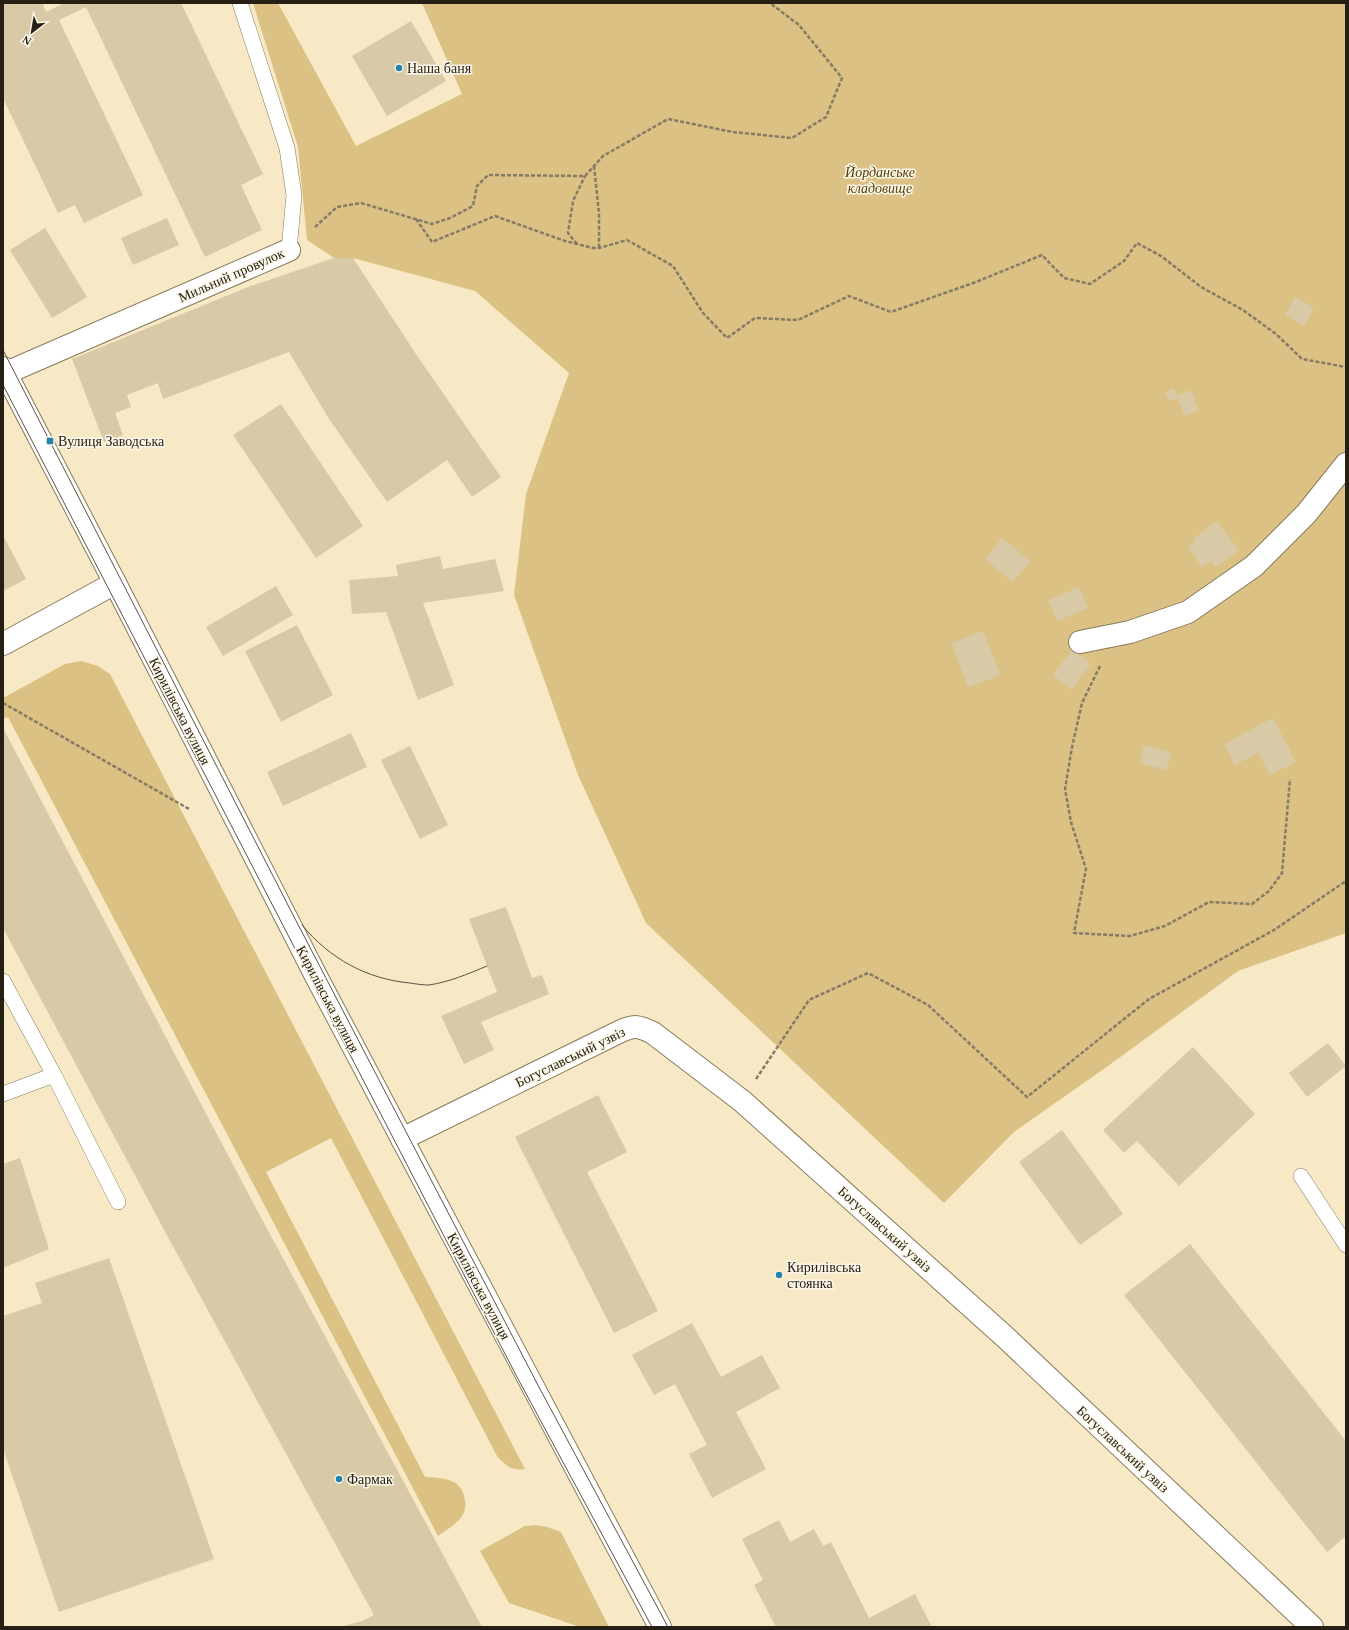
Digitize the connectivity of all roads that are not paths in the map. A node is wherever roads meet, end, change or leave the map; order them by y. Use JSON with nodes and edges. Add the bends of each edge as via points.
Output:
{"nodes":[{"id":1,"x":240,"y":3,"type":"edge"},
{"id":2,"x":289,"y":250,"type":"joint"},
{"id":3,"x":4,"y":371,"type":"edge"},
{"id":4,"x":1346,"y":464,"type":"edge"},
{"id":5,"x":115,"y":583,"type":"junction"},
{"id":6,"x":1080,"y":642,"type":"dead end"},
{"id":7,"x":3,"y":644,"type":"edge"},
{"id":8,"x":3,"y":981,"type":"edge"},
{"id":9,"x":54,"y":1075,"type":"junction"},
{"id":10,"x":3,"y":1094,"type":"edge"},
{"id":11,"x":402,"y":1139,"type":"junction"},
{"id":12,"x":1301,"y":1176,"type":"dead end"},
{"id":13,"x":118,"y":1202,"type":"dead end"},
{"id":14,"x":1346,"y":1245,"type":"edge"},
{"id":15,"x":660,"y":1627,"type":"edge"},
{"id":16,"x":1312,"y":1627,"type":"edge"}],
"edges":[{"from":1,"to":2,"type":"lane","name":"Мильний провулок","via":[[287,148],[294,195]]},
{"from":2,"to":3,"type":"street","name":"Мильний провулок"},
{"from":3,"to":5,"type":"street","name":"Кирилівська вулиця"},
{"from":4,"to":6,"type":"street","via":[[1306,514],[1254,566],[1188,612],[1130,632]]},
{"from":5,"to":7,"type":"street"},
{"from":5,"to":11,"type":"street","name":"Кирилівська вулиця"},
{"from":8,"to":9,"type":"lane"},
{"from":9,"to":10,"type":"lane"},
{"from":9,"to":13,"type":"lane"},
{"from":11,"to":15,"type":"street","name":"Кирилівська вулиця"},
{"from":11,"to":16,"type":"street","name":"Богуславський узвіз","via":[[632,1026],[653,1033],[742,1100],[1004,1336]]},
{"from":12,"to":14,"type":"lane"}]}
